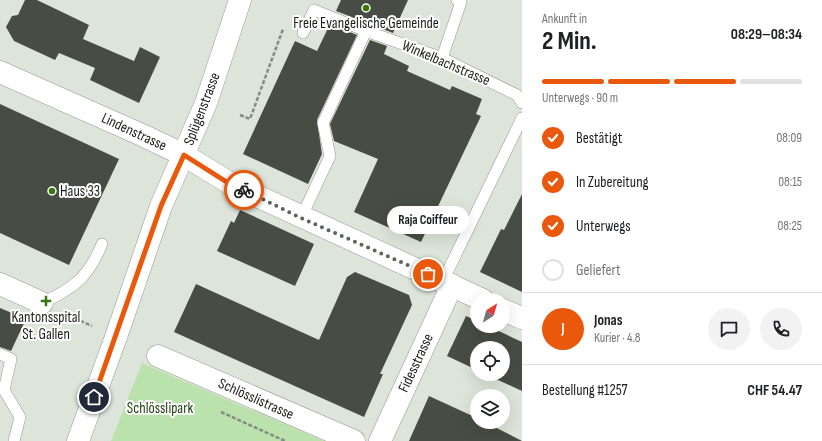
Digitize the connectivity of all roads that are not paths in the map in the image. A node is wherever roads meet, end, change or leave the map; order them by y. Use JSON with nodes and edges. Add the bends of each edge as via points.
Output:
{"nodes":[{"id":1,"x":240,"y":0,"type":"edge"},
{"id":2,"x":457,"y":0,"type":"edge"},
{"id":3,"x":366,"y":31,"type":"junction"},
{"id":4,"x":303,"y":33,"type":"road end"},
{"id":5,"x":442,"y":58,"type":"junction"},
{"id":6,"x":0,"y":72,"type":"edge"},
{"id":7,"x":522,"y":103,"type":"edge"},
{"id":8,"x":522,"y":118,"type":"edge"},
{"id":9,"x":184,"y":155,"type":"junction"},
{"id":10,"x":301,"y":218,"type":"junction"},
{"id":11,"x":102,"y":244,"type":"dead end"},
{"id":12,"x":447,"y":283,"type":"junction"},
{"id":13,"x":0,"y":284,"type":"edge"},
{"id":14,"x":470,"y":294,"type":"edge"},
{"id":15,"x":42,"y":303,"type":"joint"},
{"id":16,"x":510,"y":313,"type":"edge"},
{"id":17,"x":522,"y":318,"type":"edge"},
{"id":18,"x":0,"y":354,"type":"edge"},
{"id":19,"x":158,"y":356,"type":"dead end"},
{"id":20,"x":14,"y":441,"type":"edge"},
{"id":21,"x":78,"y":441,"type":"edge"},
{"id":22,"x":354,"y":441,"type":"edge"},
{"id":23,"x":380,"y":441,"type":"edge"}],
"edges":[{"from":1,"to":9,"type":"street","name":"Splügenstrasse","via":[[206,103]]},
{"from":2,"to":5,"type":"lane","via":[[461,2]]},
{"from":3,"to":4,"type":"lane","name":"Winkelbachstrasse","via":[[314,10]]},
{"from":3,"to":5,"type":"lane","name":"Winkelbachstrasse"},
{"from":3,"to":10,"type":"lane","via":[[323,123],[330,156]]},
{"from":5,"to":7,"type":"lane","name":"Winkelbachstrasse","via":[[517,95]]},
{"from":6,"to":9,"type":"street","name":"Lindenstrasse"},
{"from":8,"to":12,"type":"lane"},
{"from":9,"to":10,"type":"street","name":"Lindenstrasse","via":[[233,186]]},
{"from":9,"to":21,"type":"street","name":"Splügenstrasse","via":[[161,206]]},
{"from":10,"to":12,"type":"street","name":"Lindenstrasse"},
{"from":11,"to":15,"type":"lane","via":[[86,274],[67,291]]},
{"from":12,"to":14,"type":"street","name":"Lindenstrasse"},
{"from":12,"to":23,"type":"street","name":"Fidesstrasse"},
{"from":13,"to":15,"type":"street"},
{"from":16,"to":17,"type":"street"},
{"from":18,"to":20,"type":"lane","via":[[11,359],[4,390],[20,417]]},
{"from":19,"to":22,"type":"street","name":"Schlösslistrasse"}]}
